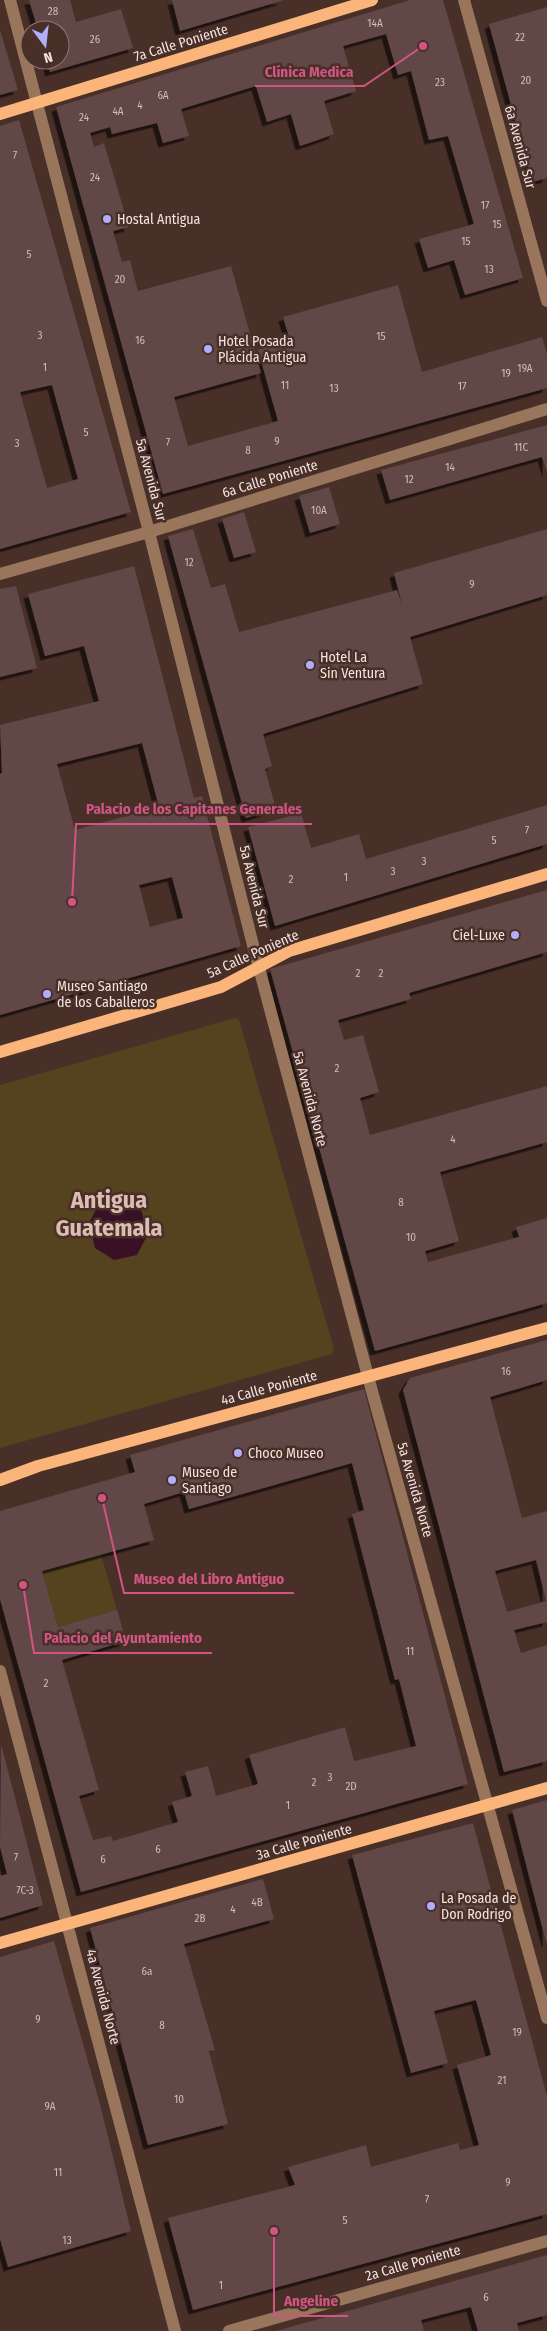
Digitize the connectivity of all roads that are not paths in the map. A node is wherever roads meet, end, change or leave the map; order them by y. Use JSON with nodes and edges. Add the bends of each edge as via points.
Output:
{"nodes":[{"id":1,"x":10,"y":0,"type":"edge"},
{"id":2,"x":372,"y":0,"type":"edge"},
{"id":3,"x":464,"y":0,"type":"edge"},
{"id":4,"x":37,"y":103,"type":"junction"},
{"id":5,"x":0,"y":114,"type":"edge"},
{"id":6,"x":547,"y":301,"type":"edge"},
{"id":7,"x":547,"y":409,"type":"edge"},
{"id":8,"x":149,"y":532,"type":"junction"},
{"id":9,"x":0,"y":574,"type":"edge"},
{"id":10,"x":547,"y":874,"type":"edge"},
{"id":11,"x":259,"y":968,"type":"junction"},
{"id":12,"x":0,"y":1052,"type":"edge"},
{"id":13,"x":547,"y":1328,"type":"edge"},
{"id":14,"x":368,"y":1376,"type":"junction"},
{"id":15,"x":0,"y":1480,"type":"edge"},
{"id":16,"x":0,"y":1671,"type":"edge"},
{"id":17,"x":547,"y":1788,"type":"edge"},
{"id":18,"x":488,"y":1805,"type":"junction"},
{"id":19,"x":68,"y":1924,"type":"junction"},
{"id":20,"x":0,"y":1943,"type":"edge"},
{"id":21,"x":547,"y":2018,"type":"edge"},
{"id":22,"x":547,"y":2241,"type":"edge"},
{"id":23,"x":175,"y":2331,"type":"edge"},
{"id":24,"x":229,"y":2331,"type":"edge"}],
"edges":[{"from":1,"to":4,"type":"street","name":"5a Avenida Sur"},
{"from":2,"to":4,"type":"main road","name":"7a Calle Poniente"},
{"from":3,"to":6,"type":"street","name":"6a Avenida Sur"},
{"from":4,"to":5,"type":"main road","name":"7a Calle Poniente"},
{"from":4,"to":8,"type":"street","name":"5a Avenida Sur"},
{"from":7,"to":8,"type":"street","name":"6a Calle Poniente"},
{"from":8,"to":9,"type":"street","name":"6a Calle Poniente"},
{"from":8,"to":11,"type":"street","name":"5a Avenida Sur"},
{"from":10,"to":11,"type":"main road","name":"5a Calle Poniente","via":[[289,951]]},
{"from":11,"to":12,"type":"main road","name":"5a Calle Poniente","via":[[221,987]]},
{"from":11,"to":14,"type":"street","name":"5a Avenida Norte"},
{"from":13,"to":14,"type":"main road","name":"4a Calle Poniente"},
{"from":14,"to":15,"type":"main road","name":"4a Calle Poniente","via":[[38,1466]]},
{"from":14,"to":18,"type":"street","name":"5a Avenida Norte"},
{"from":16,"to":19,"type":"street","name":"4a Avenida Norte"},
{"from":17,"to":18,"type":"main road","name":"3a Calle Poniente"},
{"from":18,"to":19,"type":"main road","name":"3a Calle Poniente"},
{"from":18,"to":21,"type":"street","name":"5a Avenida Norte"},
{"from":19,"to":20,"type":"main road","name":"3a Calle Poniente"},
{"from":19,"to":23,"type":"street","name":"4a Avenida Norte"},
{"from":22,"to":24,"type":"street","name":"2a Calle Poniente"}]}
